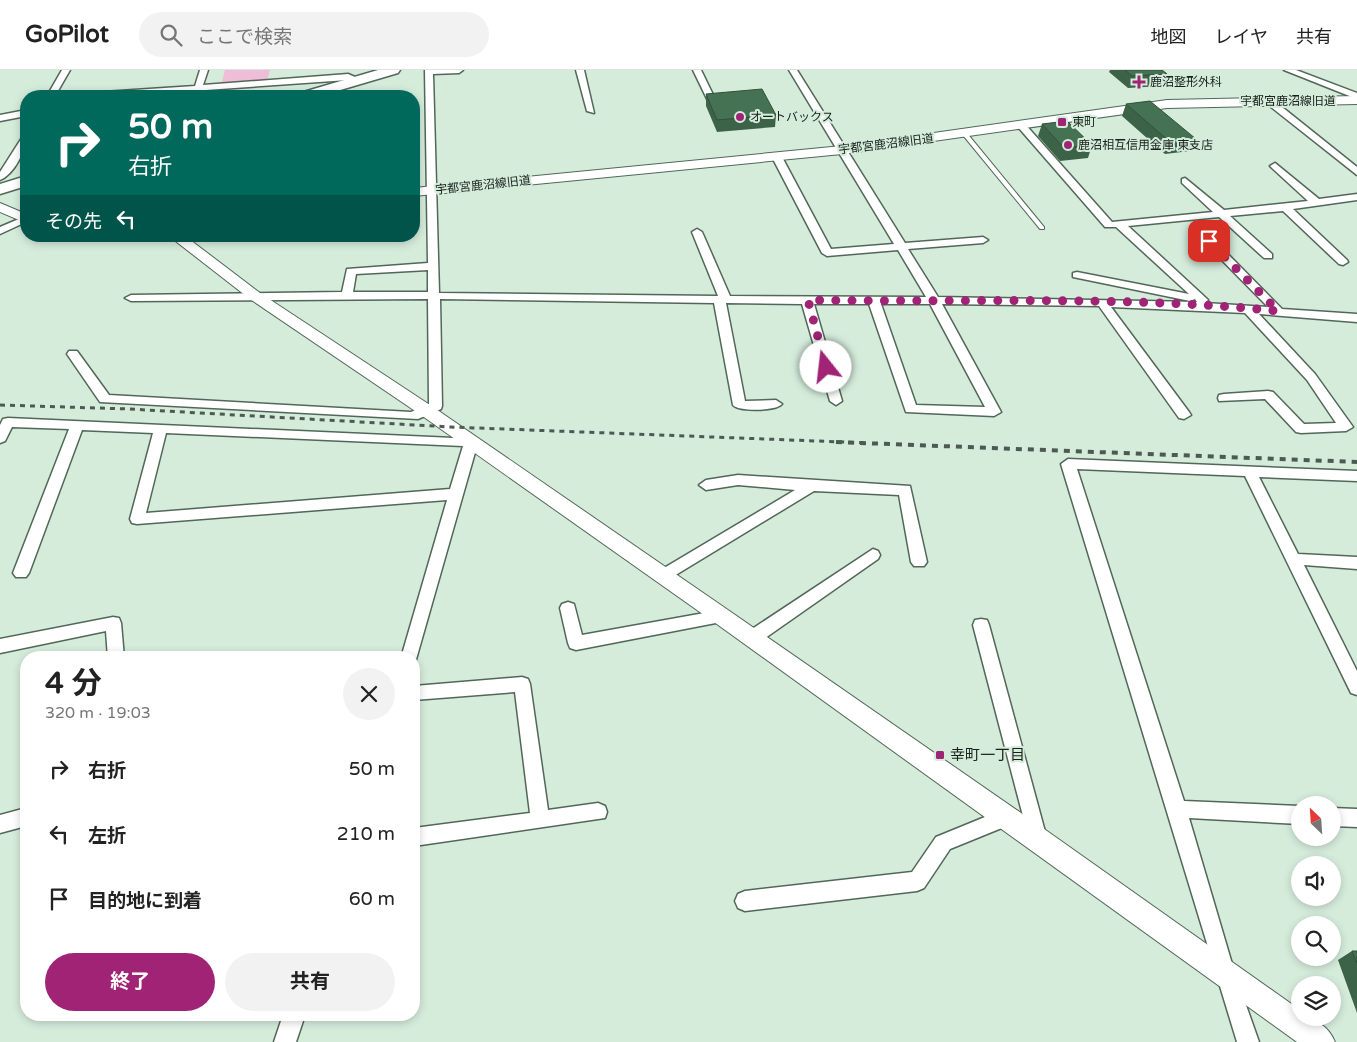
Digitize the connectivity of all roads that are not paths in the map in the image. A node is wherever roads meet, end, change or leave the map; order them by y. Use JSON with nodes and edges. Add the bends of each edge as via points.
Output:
{"nodes":[{"id":1,"x":66,"y":70,"type":"edge"},
{"id":2,"x":204,"y":70,"type":"edge"},
{"id":3,"x":296,"y":70,"type":"edge"},
{"id":4,"x":393,"y":70,"type":"edge"},
{"id":5,"x":458,"y":70,"type":"edge"},
{"id":6,"x":580,"y":70,"type":"edge"},
{"id":7,"x":698,"y":70,"type":"edge"},
{"id":8,"x":793,"y":70,"type":"edge"},
{"id":9,"x":1288,"y":70,"type":"edge"},
{"id":10,"x":429,"y":71,"type":"edge"},
{"id":11,"x":351,"y":76,"type":"edge"},
{"id":12,"x":294,"y":81,"type":"junction"},
{"id":13,"x":223,"y":86,"type":"junction"},
{"id":14,"x":198,"y":88,"type":"junction"},
{"id":15,"x":54,"y":90,"type":"edge"},
{"id":16,"x":179,"y":90,"type":"edge"},
{"id":17,"x":222,"y":90,"type":"edge"},
{"id":18,"x":319,"y":90,"type":"edge"},
{"id":19,"x":1357,"y":96,"type":"edge"},
{"id":20,"x":1357,"y":100,"type":"edge"},
{"id":21,"x":1268,"y":101,"type":"junction"},
{"id":22,"x":713,"y":103,"type":"edge"},
{"id":23,"x":591,"y":112,"type":"dead end"},
{"id":24,"x":20,"y":114,"type":"edge"},
{"id":25,"x":0,"y":118,"type":"edge"},
{"id":26,"x":1021,"y":125,"type":"junction"},
{"id":27,"x":964,"y":134,"type":"junction"},
{"id":28,"x":20,"y":148,"type":"edge"},
{"id":29,"x":842,"y":150,"type":"junction"},
{"id":30,"x":777,"y":157,"type":"junction"},
{"id":31,"x":1274,"y":166,"type":"dead end"},
{"id":32,"x":1357,"y":172,"type":"edge"},
{"id":33,"x":0,"y":177,"type":"edge"},
{"id":34,"x":1185,"y":180,"type":"dead end"},
{"id":35,"x":20,"y":183,"type":"edge"},
{"id":36,"x":0,"y":189,"type":"edge"},
{"id":37,"x":432,"y":190,"type":"junction"},
{"id":38,"x":420,"y":191,"type":"edge"},
{"id":39,"x":1357,"y":197,"type":"edge"},
{"id":40,"x":1317,"y":203,"type":"junction"},
{"id":41,"x":1285,"y":207,"type":"junction"},
{"id":42,"x":0,"y":208,"type":"edge"},
{"id":43,"x":1221,"y":214,"type":"junction"},
{"id":44,"x":20,"y":216,"type":"edge"},
{"id":45,"x":20,"y":222,"type":"edge"},
{"id":46,"x":1120,"y":225,"type":"junction"},
{"id":47,"x":1042,"y":228,"type":"dead end"},
{"id":48,"x":0,"y":232,"type":"edge"},
{"id":49,"x":697,"y":232,"type":"dead end"},
{"id":50,"x":983,"y":240,"type":"dead end"},
{"id":51,"x":1209,"y":241,"type":"dead end"},
{"id":52,"x":184,"y":242,"type":"edge"},
{"id":53,"x":900,"y":248,"type":"junction"},
{"id":54,"x":1268,"y":256,"type":"dead end"},
{"id":55,"x":1343,"y":262,"type":"dead end"},
{"id":56,"x":432,"y":266,"type":"junction"},
{"id":57,"x":1077,"y":275,"type":"dead end"},
{"id":58,"x":347,"y":294,"type":"junction"},
{"id":59,"x":434,"y":295,"type":"junction"},
{"id":60,"x":255,"y":296,"type":"junction"},
{"id":61,"x":131,"y":298,"type":"dead end"},
{"id":62,"x":722,"y":299,"type":"junction"},
{"id":63,"x":808,"y":300,"type":"junction"},
{"id":64,"x":934,"y":300,"type":"junction"},
{"id":65,"x":874,"y":301,"type":"junction"},
{"id":66,"x":1103,"y":303,"type":"junction"},
{"id":67,"x":1206,"y":304,"type":"junction"},
{"id":68,"x":1247,"y":308,"type":"junction"},
{"id":69,"x":1278,"y":311,"type":"junction"},
{"id":70,"x":1357,"y":318,"type":"edge"},
{"id":71,"x":73,"y":354,"type":"dead end"},
{"id":72,"x":1224,"y":398,"type":"dead end"},
{"id":73,"x":836,"y":400,"type":"dead end"},
{"id":74,"x":776,"y":404,"type":"dead end"},
{"id":75,"x":428,"y":411,"type":"junction"},
{"id":76,"x":1184,"y":415,"type":"dead end"},
{"id":77,"x":77,"y":425,"type":"junction"},
{"id":78,"x":161,"y":428,"type":"junction"},
{"id":79,"x":0,"y":438,"type":"edge"},
{"id":80,"x":471,"y":442,"type":"junction"},
{"id":81,"x":1249,"y":471,"type":"junction"},
{"id":82,"x":1357,"y":476,"type":"edge"},
{"id":83,"x":706,"y":484,"type":"dead end"},
{"id":84,"x":812,"y":486,"type":"junction"},
{"id":85,"x":457,"y":494,"type":"junction"},
{"id":86,"x":873,"y":555,"type":"dead end"},
{"id":87,"x":1293,"y":559,"type":"junction"},
{"id":88,"x":919,"y":562,"type":"dead end"},
{"id":89,"x":1357,"y":563,"type":"edge"},
{"id":90,"x":20,"y":573,"type":"dead end"},
{"id":91,"x":664,"y":575,"type":"junction"},
{"id":92,"x":568,"y":608,"type":"dead end"},
{"id":93,"x":722,"y":616,"type":"junction"},
{"id":94,"x":981,"y":625,"type":"dead end"},
{"id":95,"x":752,"y":638,"type":"junction"},
{"id":96,"x":0,"y":646,"type":"edge"},
{"id":97,"x":115,"y":651,"type":"edge"},
{"id":98,"x":410,"y":651,"type":"edge"},
{"id":99,"x":1357,"y":688,"type":"edge"},
{"id":100,"x":420,"y":692,"type":"edge"},
{"id":101,"x":1177,"y":809,"type":"junction"},
{"id":102,"x":598,"y":812,"type":"dead end"},
{"id":103,"x":1291,"y":815,"type":"edge"},
{"id":104,"x":1007,"y":817,"type":"junction"},
{"id":105,"x":1341,"y":817,"type":"edge"},
{"id":106,"x":20,"y":818,"type":"edge"},
{"id":107,"x":1357,"y":818,"type":"edge"},
{"id":108,"x":540,"y":820,"type":"junction"},
{"id":109,"x":0,"y":824,"type":"edge"},
{"id":110,"x":420,"y":836,"type":"edge"},
{"id":111,"x":1038,"y":839,"type":"junction"},
{"id":112,"x":745,"y":901,"type":"dead end"},
{"id":113,"x":1225,"y":974,"type":"junction"},
{"id":114,"x":292,"y":1021,"type":"edge"},
{"id":115,"x":285,"y":1042,"type":"edge"},
{"id":116,"x":1248,"y":1042,"type":"edge"},
{"id":117,"x":1321,"y":1042,"type":"edge"}],
"edges":[{"from":1,"to":15,"type":"street"},
{"from":2,"to":14,"type":"street"},
{"from":3,"to":12,"type":"street"},
{"from":4,"to":11,"type":"main road"},
{"from":5,"to":10,"type":"street"},
{"from":6,"to":23,"type":"street"},
{"from":7,"to":22,"type":"street"},
{"from":8,"to":29,"type":"street"},
{"from":9,"to":19,"type":"street"},
{"from":10,"to":37,"type":"street"},
{"from":11,"to":12,"type":"street"},
{"from":11,"to":18,"type":"main road"},
{"from":12,"to":13,"type":"street","via":[[271,86]]},
{"from":13,"to":14,"type":"street"},
{"from":13,"to":17,"type":"street"},
{"from":14,"to":16,"type":"street"},
{"from":20,"to":21,"type":"street","name":"宇都宮鹿沼線旧道"},
{"from":21,"to":26,"type":"street","name":"宇都宮鹿沼線旧道","via":[[1167,104]]},
{"from":21,"to":32,"type":"street"},
{"from":24,"to":25,"type":"street"},
{"from":26,"to":27,"type":"street","name":"宇都宮鹿沼線旧道"},
{"from":26,"to":46,"type":"street","via":[[1109,225]]},
{"from":27,"to":29,"type":"street","name":"宇都宮鹿沼線旧道"},
{"from":27,"to":47,"type":"lane"},
{"from":28,"to":33,"type":"street"},
{"from":29,"to":30,"type":"street","name":"宇都宮鹿沼線旧道"},
{"from":29,"to":53,"type":"street"},
{"from":30,"to":37,"type":"street","name":"宇都宮鹿沼線旧道"},
{"from":30,"to":53,"type":"street","via":[[827,253]]},
{"from":31,"to":40,"type":"street"},
{"from":34,"to":43,"type":"street"},
{"from":35,"to":36,"type":"main road"},
{"from":37,"to":38,"type":"street","name":"宇都宮鹿沼線旧道"},
{"from":37,"to":56,"type":"street"},
{"from":39,"to":40,"type":"street"},
{"from":40,"to":41,"type":"street"},
{"from":41,"to":43,"type":"street"},
{"from":41,"to":55,"type":"street"},
{"from":42,"to":44,"type":"street"},
{"from":43,"to":46,"type":"street"},
{"from":43,"to":54,"type":"street"},
{"from":45,"to":48,"type":"street"},
{"from":46,"to":67,"type":"street"},
{"from":49,"to":62,"type":"street"},
{"from":50,"to":53,"type":"street"},
{"from":51,"to":69,"type":"street"},
{"from":52,"to":60,"type":"street"},
{"from":53,"to":64,"type":"street"},
{"from":56,"to":58,"type":"street","via":[[351,271]]},
{"from":56,"to":59,"type":"street"},
{"from":57,"to":67,"type":"street","via":[[1138,286]]},
{"from":58,"to":59,"type":"street"},
{"from":58,"to":60,"type":"street"},
{"from":59,"to":62,"type":"street"},
{"from":59,"to":75,"type":"street","via":[[436,406]]},
{"from":60,"to":61,"type":"street"},
{"from":60,"to":75,"type":"street"},
{"from":62,"to":63,"type":"street"},
{"from":62,"to":74,"type":"street","via":[[739,405]]},
{"from":63,"to":65,"type":"street"},
{"from":63,"to":73,"type":"street"},
{"from":64,"to":65,"type":"street"},
{"from":64,"to":65,"type":"street","via":[[994,412],[911,410]]},
{"from":64,"to":66,"type":"street"},
{"from":66,"to":67,"type":"street"},
{"from":66,"to":76,"type":"street"},
{"from":67,"to":68,"type":"street"},
{"from":68,"to":69,"type":"street"},
{"from":68,"to":72,"type":"street","via":[[1311,377],[1346,427],[1301,429],[1268,395]]},
{"from":69,"to":70,"type":"street"},
{"from":71,"to":75,"type":"street","via":[[105,399],[413,416]]},
{"from":75,"to":80,"type":"street"},
{"from":77,"to":78,"type":"street"},
{"from":77,"to":79,"type":"street","via":[[8,422]]},
{"from":77,"to":90,"type":"street"},
{"from":78,"to":80,"type":"street"},
{"from":78,"to":85,"type":"street","via":[[137,519]]},
{"from":80,"to":85,"type":"street"},
{"from":80,"to":91,"type":"street"},
{"from":81,"to":82,"type":"street"},
{"from":81,"to":87,"type":"street"},
{"from":81,"to":101,"type":"street","via":[[1068,464]]},
{"from":83,"to":84,"type":"street","via":[[738,480]]},
{"from":84,"to":88,"type":"street","via":[[904,490]]},
{"from":84,"to":91,"type":"street"},
{"from":85,"to":98,"type":"street"},
{"from":86,"to":95,"type":"street"},
{"from":87,"to":89,"type":"street"},
{"from":87,"to":99,"type":"street"},
{"from":91,"to":93,"type":"street"},
{"from":92,"to":93,"type":"street","via":[[576,642]]},
{"from":93,"to":95,"type":"street"},
{"from":94,"to":111,"type":"street"},
{"from":95,"to":104,"type":"street"},
{"from":96,"to":97,"type":"street","via":[[113,623]]},
{"from":100,"to":108,"type":"street","via":[[522,684]]},
{"from":101,"to":103,"type":"street"},
{"from":101,"to":113,"type":"street"},
{"from":102,"to":108,"type":"street"},
{"from":104,"to":111,"type":"street"},
{"from":104,"to":112,"type":"street","via":[[943,843],[916,881]]},
{"from":105,"to":107,"type":"street"},
{"from":106,"to":109,"type":"street"},
{"from":108,"to":110,"type":"street"},
{"from":111,"to":113,"type":"street"},
{"from":113,"to":116,"type":"street"},
{"from":113,"to":117,"type":"street"},
{"from":114,"to":115,"type":"street"}]}
